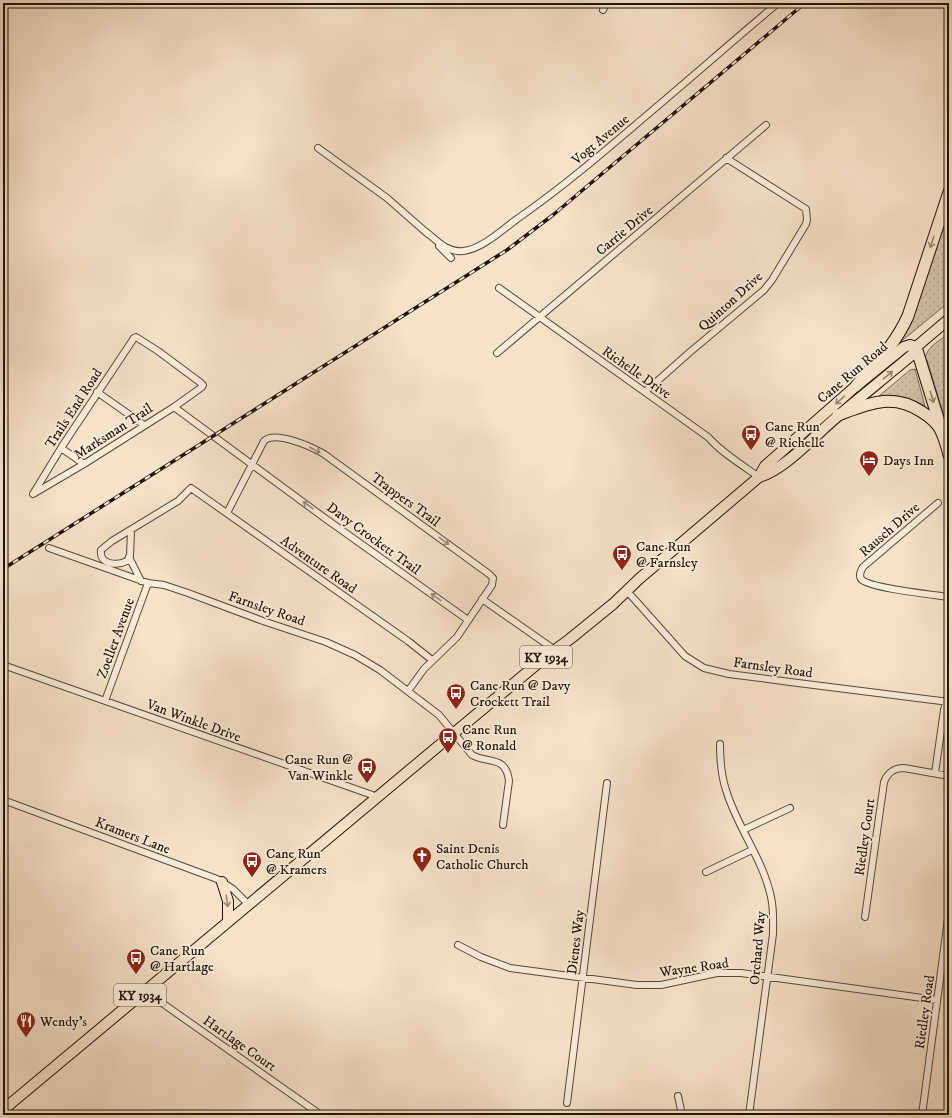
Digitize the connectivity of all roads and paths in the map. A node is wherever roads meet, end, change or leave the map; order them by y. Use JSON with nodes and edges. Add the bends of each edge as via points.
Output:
{"nodes":[{"id":1,"x":606,"y":3,"type":"edge"},
{"id":2,"x":778,"y":3,"type":"edge"},
{"id":3,"x":603,"y":10,"type":"dead end"},
{"id":4,"x":766,"y":125,"type":"dead end"},
{"id":5,"x":318,"y":148,"type":"dead end"},
{"id":6,"x":726,"y":158,"type":"junction"},
{"id":7,"x":949,"y":192,"type":"edge"},
{"id":8,"x":425,"y":231,"type":"junction"},
{"id":9,"x":450,"y":258,"type":"dead end"},
{"id":10,"x":499,"y":288,"type":"dead end"},
{"id":11,"x":540,"y":317,"type":"junction"},
{"id":12,"x":949,"y":319,"type":"edge"},
{"id":13,"x":136,"y":337,"type":"joint"},
{"id":14,"x":916,"y":347,"type":"junction"},
{"id":15,"x":497,"y":353,"type":"dead end"},
{"id":16,"x":856,"y":386,"type":"junction"},
{"id":17,"x":97,"y":392,"type":"junction"},
{"id":18,"x":645,"y":392,"type":"junction"},
{"id":19,"x":174,"y":407,"type":"junction"},
{"id":20,"x":838,"y":415,"type":"junction"},
{"id":21,"x":144,"y":425,"type":"junction"},
{"id":22,"x":941,"y":430,"type":"junction"},
{"id":23,"x":61,"y":448,"type":"junction"},
{"id":24,"x":949,"y":455,"type":"edge"},
{"id":25,"x":84,"y":464,"type":"junction"},
{"id":26,"x":252,"y":465,"type":"junction"},
{"id":27,"x":759,"y":477,"type":"junction"},
{"id":28,"x":33,"y":494,"type":"joint"},
{"id":29,"x":938,"y":503,"type":"dead end"},
{"id":30,"x":227,"y":513,"type":"junction"},
{"id":31,"x":131,"y":530,"type":"junction"},
{"id":32,"x":49,"y":548,"type":"dead end"},
{"id":33,"x":129,"y":557,"type":"junction"},
{"id":34,"x":144,"y":582,"type":"junction"},
{"id":35,"x":627,"y":590,"type":"junction"},
{"id":36,"x":949,"y":597,"type":"edge"},
{"id":37,"x":482,"y":599,"type":"junction"},
{"id":38,"x":468,"y":620,"type":"junction"},
{"id":39,"x":555,"y":650,"type":"junction"},
{"id":40,"x":432,"y":660,"type":"junction"},
{"id":41,"x":3,"y":665,"type":"edge"},
{"id":42,"x":408,"y":691,"type":"junction"},
{"id":43,"x":949,"y":693,"type":"edge"},
{"id":44,"x":105,"y":701,"type":"junction"},
{"id":45,"x":948,"y":702,"type":"edge"},
{"id":46,"x":454,"y":733,"type":"junction"},
{"id":47,"x":720,"y":744,"type":"dead end"},
{"id":48,"x":935,"y":773,"type":"junction"},
{"id":49,"x":949,"y":776,"type":"edge"},
{"id":50,"x":607,"y":783,"type":"dead end"},
{"id":51,"x":378,"y":797,"type":"junction"},
{"id":52,"x":3,"y":800,"type":"edge"},
{"id":53,"x":790,"y":808,"type":"dead end"},
{"id":54,"x":503,"y":825,"type":"dead end"},
{"id":55,"x":743,"y":830,"type":"junction"},
{"id":56,"x":752,"y":850,"type":"junction"},
{"id":57,"x":706,"y":872,"type":"dead end"},
{"id":58,"x":222,"y":882,"type":"junction"},
{"id":59,"x":248,"y":904,"type":"junction"},
{"id":60,"x":949,"y":911,"type":"edge"},
{"id":61,"x":865,"y":917,"type":"dead end"},
{"id":62,"x":228,"y":921,"type":"junction"},
{"id":63,"x":458,"y":945,"type":"dead end"},
{"id":64,"x":767,"y":977,"type":"junction"},
{"id":65,"x":583,"y":978,"type":"junction"},
{"id":66,"x":145,"y":990,"type":"junction"},
{"id":67,"x":937,"y":1000,"type":"junction"},
{"id":68,"x":678,"y":1096,"type":"dead end"},
{"id":69,"x":567,"y":1103,"type":"dead end"},
{"id":70,"x":3,"y":1110,"type":"edge"},
{"id":71,"x":321,"y":1115,"type":"edge"},
{"id":72,"x":682,"y":1115,"type":"edge"},
{"id":73,"x":749,"y":1115,"type":"edge"},
{"id":74,"x":922,"y":1115,"type":"edge"}],
"edges":[{"from":1,"to":3,"type":"street"},
{"from":2,"to":8,"type":"street","name":"Vogt Avenue","via":[[570,180],[482,244],[462,252],[450,250]]},
{"from":4,"to":6,"type":"street","name":"Carrie Drive"},
{"from":5,"to":8,"type":"street","name":"Vogt Avenue","via":[[387,198]]},
{"from":6,"to":11,"type":"street","name":"Carrie Drive"},
{"from":6,"to":18,"type":"street","name":"Quinton Drive","via":[[806,209],[806,224],[764,290]]},
{"from":7,"to":16,"type":"highway","one_way":true,"via":[[902,330]]},
{"from":8,"to":9,"type":"street","name":"Vogt Avenue"},
{"from":10,"to":11,"type":"street","name":"Richelle Drive"},
{"from":11,"to":15,"type":"street","name":"Carrie Drive"},
{"from":11,"to":18,"type":"street","name":"Richelle Drive"},
{"from":12,"to":14,"type":"highway","name":"Cane Run Road","number":"KY 1934"},
{"from":13,"to":17,"type":"street","name":"Trails End Road"},
{"from":13,"to":19,"type":"street","name":"Marksman Trail","via":[[203,385]]},
{"from":14,"to":16,"type":"highway","name":"Cane Run Road","number":"KY 1934","via":[[904,347]]},
{"from":20,"to":14,"type":"highway","name":"Cane Run Road","number":"KY 1934","one_way":true,"via":[[913,354]]},
{"from":14,"to":22,"type":"highway","one_way":true},
{"from":16,"to":27,"type":"highway","name":"Cane Run Road","number":"KY 1934","one_way":true,"via":[[765,466]]},
{"from":17,"to":21,"type":"street"},
{"from":17,"to":23,"type":"street","name":"Trails End Road"},
{"from":18,"to":27,"type":"street","name":"Richelle Drive"},
{"from":19,"to":21,"type":"street","name":"Marksman Trail"},
{"from":19,"to":26,"type":"street","name":"Davy Crockett Trail"},
{"from":20,"to":22,"type":"highway","via":[[870,403],[900,402],[913,406],[927,415]]},
{"from":20,"to":27,"type":"highway","name":"Cane Run Road","number":"KY 1934","via":[[770,474]]},
{"from":21,"to":25,"type":"street","name":"Marksman Trail"},
{"from":22,"to":24,"type":"highway"},
{"from":23,"to":25,"type":"street"},
{"from":23,"to":28,"type":"street","name":"Trails End Road"},
{"from":25,"to":28,"type":"street","name":"Marksman Trail"},
{"from":26,"to":30,"type":"street"},
{"from":26,"to":37,"type":"street","name":"Trappers Trail","one_way":true,"via":[[264,441],[270,437],[301,443],[315,449],[489,574],[494,581]]},
{"from":38,"to":26,"type":"street","name":"Davy Crockett Trail","one_way":true},
{"from":27,"to":35,"type":"highway","name":"Cane Run Road","number":"KY 1934"},
{"from":29,"to":36,"type":"street","name":"Rausch Drive","via":[[863,567],[860,576],[865,582],[892,589]]},
{"from":30,"to":31,"type":"street","name":"Adventure Road","via":[[191,488],[178,501]]},
{"from":30,"to":40,"type":"street","name":"Adventure Road","via":[[408,640]]},
{"from":31,"to":33,"type":"street"},
{"from":31,"to":33,"type":"street","via":[[112,540],[101,553],[106,561],[119,565]]},
{"from":32,"to":34,"type":"street","name":"Farnsley Road"},
{"from":33,"to":34,"type":"street"},
{"from":34,"to":42,"type":"street","name":"Farnsley Road","via":[[164,585],[326,642],[364,660]]},
{"from":34,"to":44,"type":"street","name":"Zoeller Avenue"},
{"from":35,"to":39,"type":"highway","name":"Cane Run Road","number":"KY 1934"},
{"from":35,"to":45,"type":"street","name":"Farnsley Road","via":[[685,656],[704,668],[729,674]]},
{"from":37,"to":38,"type":"street"},
{"from":37,"to":39,"type":"street"},
{"from":38,"to":40,"type":"street","via":[[457,637]]},
{"from":39,"to":46,"type":"highway","name":"Cane Run Road","number":"KY 1934"},
{"from":40,"to":42,"type":"street"},
{"from":41,"to":44,"type":"street","name":"Van Winkle Drive"},
{"from":42,"to":46,"type":"street","name":"Farnsley Road","via":[[440,715]]},
{"from":43,"to":45,"type":"street"},
{"from":44,"to":51,"type":"street","name":"Van Winkle Drive"},
{"from":45,"to":48,"type":"street"},
{"from":46,"to":51,"type":"highway","name":"Cane Run Road","number":"KY 1934"},
{"from":46,"to":54,"type":"street","name":"Farnsley Road","via":[[472,754],[504,766],[509,782]]},
{"from":47,"to":55,"type":"street","name":"Orchard Way","via":[[725,789]]},
{"from":48,"to":49,"type":"street"},
{"from":48,"to":61,"type":"street","name":"Riedley Court","via":[[900,768],[887,775]]},
{"from":50,"to":65,"type":"street","name":"Dienes Way"},
{"from":51,"to":59,"type":"highway","name":"Cane Run Road","number":"KY 1934"},
{"from":52,"to":58,"type":"street","name":"Kramers Lane"},
{"from":53,"to":55,"type":"street"},
{"from":55,"to":56,"type":"street","name":"Orchard Way"},
{"from":56,"to":57,"type":"street"},
{"from":56,"to":64,"type":"street","name":"Orchard Way","via":[[772,898],[773,934]]},
{"from":58,"to":59,"type":"street","name":"Kramers Lane","via":[[234,889]]},
{"from":58,"to":62,"type":"highway","one_way":true,"via":[[228,901]]},
{"from":59,"to":62,"type":"highway","name":"Cane Run Road","number":"KY 1934"},
{"from":60,"to":67,"type":"street","name":"Riedley Road"},
{"from":62,"to":66,"type":"highway","name":"Cane Run Road","number":"KY 1934"},
{"from":63,"to":65,"type":"street","name":"Wayne Road","via":[[510,968]]},
{"from":64,"to":65,"type":"street","name":"Wayne Road","via":[[728,973],[647,986]]},
{"from":64,"to":67,"type":"street","name":"Wayne Road"},
{"from":64,"to":73,"type":"street","name":"Orchard Way"},
{"from":65,"to":69,"type":"street","name":"Dienes Way"},
{"from":66,"to":70,"type":"highway","name":"Cane Run Road","number":"KY 1934"},
{"from":66,"to":71,"type":"street","name":"Hartlage Court"},
{"from":67,"to":74,"type":"street","name":"Riedley Road"},
{"from":68,"to":72,"type":"street"}]}
